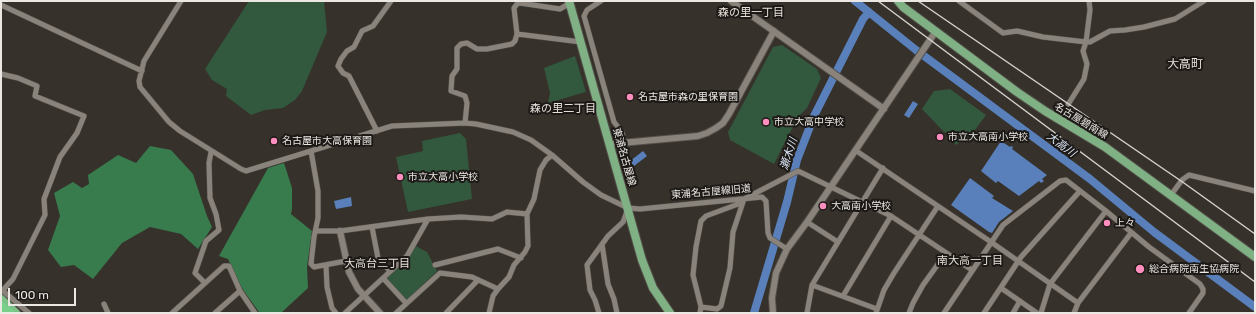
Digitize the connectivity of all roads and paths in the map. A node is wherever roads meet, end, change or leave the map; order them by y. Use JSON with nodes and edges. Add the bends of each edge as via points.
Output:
{"nodes":[{"id":1,"x":180,"y":1,"type":"edge"},
{"id":2,"x":391,"y":1,"type":"edge"},
{"id":3,"x":601,"y":1,"type":"edge"},
{"id":4,"x":731,"y":1,"type":"edge"},
{"id":5,"x":898,"y":1,"type":"edge"},
{"id":6,"x":961,"y":1,"type":"edge"},
{"id":7,"x":1090,"y":1,"type":"edge"},
{"id":8,"x":1204,"y":1,"type":"edge"},
{"id":9,"x":570,"y":2,"type":"edge"},
{"id":10,"x":1,"y":5,"type":"edge"},
{"id":11,"x":774,"y":31,"type":"junction"},
{"id":12,"x":936,"y":31,"type":"junction"},
{"id":13,"x":517,"y":34,"type":"junction"},
{"id":14,"x":581,"y":42,"type":"junction"},
{"id":15,"x":1086,"y":42,"type":"junction"},
{"id":16,"x":142,"y":71,"type":"junction"},
{"id":17,"x":1,"y":74,"type":"edge"},
{"id":18,"x":884,"y":109,"type":"junction"},
{"id":19,"x":1059,"y":119,"type":"junction"},
{"id":20,"x":465,"y":123,"type":"junction"},
{"id":21,"x":377,"y":131,"type":"junction"},
{"id":22,"x":624,"y":142,"type":"junction"},
{"id":23,"x":610,"y":144,"type":"junction"},
{"id":24,"x":856,"y":150,"type":"junction"},
{"id":25,"x":312,"y":151,"type":"junction"},
{"id":26,"x":211,"y":152,"type":"junction"},
{"id":27,"x":552,"y":155,"type":"junction"},
{"id":28,"x":883,"y":168,"type":"junction"},
{"id":29,"x":831,"y":186,"type":"junction"},
{"id":30,"x":1080,"y":191,"type":"junction"},
{"id":31,"x":1255,"y":191,"type":"edge"},
{"id":32,"x":1171,"y":196,"type":"junction"},
{"id":33,"x":742,"y":201,"type":"junction"},
{"id":34,"x":862,"y":203,"type":"junction"},
{"id":35,"x":938,"y":206,"type":"junction"},
{"id":36,"x":628,"y":208,"type":"junction"},
{"id":37,"x":1106,"y":211,"type":"junction"},
{"id":38,"x":527,"y":214,"type":"junction"},
{"id":39,"x":891,"y":216,"type":"junction"},
{"id":40,"x":428,"y":219,"type":"junction"},
{"id":41,"x":807,"y":222,"type":"junction"},
{"id":42,"x":372,"y":227,"type":"junction"},
{"id":43,"x":316,"y":231,"type":"junction"},
{"id":44,"x":340,"y":231,"type":"junction"},
{"id":45,"x":1131,"y":233,"type":"junction"},
{"id":46,"x":919,"y":235,"type":"junction"},
{"id":47,"x":838,"y":242,"type":"junction"},
{"id":48,"x":991,"y":242,"type":"junction"},
{"id":49,"x":602,"y":244,"type":"junction"},
{"id":50,"x":787,"y":249,"type":"junction"},
{"id":51,"x":946,"y":253,"type":"junction"},
{"id":52,"x":1255,"y":256,"type":"edge"},
{"id":53,"x":521,"y":258,"type":"junction"},
{"id":54,"x":346,"y":262,"type":"junction"},
{"id":55,"x":1018,"y":262,"type":"junction"},
{"id":56,"x":326,"y":265,"type":"junction"},
{"id":57,"x":435,"y":265,"type":"dead end"},
{"id":58,"x":972,"y":270,"type":"junction"},
{"id":59,"x":390,"y":272,"type":"junction"},
{"id":60,"x":383,"y":278,"type":"junction"},
{"id":61,"x":478,"y":280,"type":"junction"},
{"id":62,"x":205,"y":283,"type":"junction"},
{"id":63,"x":1050,"y":284,"type":"junction"},
{"id":64,"x":812,"y":285,"type":"junction"},
{"id":65,"x":1001,"y":288,"type":"junction"},
{"id":66,"x":498,"y":289,"type":"junction"},
{"id":67,"x":240,"y":291,"type":"junction"},
{"id":68,"x":2,"y":294,"type":"edge"},
{"id":69,"x":364,"y":295,"type":"junction"},
{"id":70,"x":843,"y":296,"type":"junction"},
{"id":71,"x":1020,"y":301,"type":"junction"},
{"id":72,"x":406,"y":303,"type":"junction"},
{"id":73,"x":1078,"y":303,"type":"junction"},
{"id":74,"x":104,"y":304,"type":"dead end"},
{"id":75,"x":1,"y":306,"type":"edge"},
{"id":76,"x":701,"y":310,"type":"edge"},
{"id":77,"x":877,"y":311,"type":"edge"},
{"id":78,"x":10,"y":313,"type":"edge"},
{"id":79,"x":16,"y":313,"type":"edge"},
{"id":80,"x":29,"y":313,"type":"edge"},
{"id":81,"x":108,"y":313,"type":"edge"},
{"id":82,"x":172,"y":313,"type":"edge"},
{"id":83,"x":215,"y":313,"type":"edge"},
{"id":84,"x":255,"y":313,"type":"edge"},
{"id":85,"x":336,"y":313,"type":"edge"},
{"id":86,"x":345,"y":313,"type":"edge"},
{"id":87,"x":380,"y":313,"type":"edge"},
{"id":88,"x":396,"y":313,"type":"edge"},
{"id":89,"x":446,"y":313,"type":"edge"},
{"id":90,"x":489,"y":313,"type":"edge"},
{"id":91,"x":599,"y":313,"type":"edge"},
{"id":92,"x":616,"y":313,"type":"edge"},
{"id":93,"x":670,"y":313,"type":"edge"},
{"id":94,"x":773,"y":313,"type":"edge"},
{"id":95,"x":807,"y":313,"type":"edge"},
{"id":96,"x":909,"y":313,"type":"edge"},
{"id":97,"x":944,"y":313,"type":"edge"},
{"id":98,"x":984,"y":313,"type":"edge"},
{"id":99,"x":1013,"y":313,"type":"edge"},
{"id":100,"x":1037,"y":313,"type":"edge"},
{"id":101,"x":1041,"y":313,"type":"edge"},
{"id":102,"x":1074,"y":313,"type":"edge"},
{"id":103,"x":1189,"y":313,"type":"edge"}],
"edges":[{"from":1,"to":16,"type":"street","via":[[144,61]]},
{"from":2,"to":21,"type":"street","via":[[373,26],[362,31],[354,47],[347,51],[338,66],[349,76]]},
{"from":3,"to":22,"type":"street","via":[[587,10],[584,16],[614,122],[622,132]]},
{"from":4,"to":11,"type":"street"},
{"from":5,"to":12,"type":"main road","name":"名古屋碧南線"},
{"from":6,"to":15,"type":"street","via":[[1003,33],[1017,31]]},
{"from":7,"to":15,"type":"street"},
{"from":8,"to":15,"type":"street","via":[[1175,19],[1144,28],[1110,31]]},
{"from":9,"to":13,"type":"street","via":[[560,9],[517,4],[514,8]]},
{"from":9,"to":14,"type":"main road","name":"東浦名古屋線"},
{"from":10,"to":16,"type":"street"},
{"from":11,"to":18,"type":"street"},
{"from":11,"to":22,"type":"street","via":[[729,114],[716,128],[698,136]]},
{"from":12,"to":18,"type":"street"},
{"from":12,"to":19,"type":"main road","name":"名古屋碧南線","via":[[1017,92]]},
{"from":13,"to":14,"type":"street"},
{"from":13,"to":20,"type":"street","via":[[512,44],[477,49],[467,43],[457,48],[451,91],[465,96]]},
{"from":14,"to":23,"type":"main road","name":"東浦名古屋線"},
{"from":15,"to":19,"type":"street","via":[[1083,52],[1087,64],[1084,79]]},
{"from":16,"to":26,"type":"street","via":[[140,87],[156,107],[180,131]]},
{"from":17,"to":68,"type":"street","via":[[37,86],[35,96],[84,116],[77,133],[60,157],[44,199],[45,215],[13,279]]},
{"from":18,"to":24,"type":"street"},
{"from":19,"to":32,"type":"main road","name":"名古屋碧南線","via":[[1105,147]]},
{"from":20,"to":21,"type":"street","via":[[392,126]]},
{"from":20,"to":27,"type":"street","via":[[513,132],[531,140]]},
{"from":21,"to":25,"type":"street"},
{"from":22,"to":23,"type":"street"},
{"from":23,"to":36,"type":"main road","name":"東浦名古屋線"},
{"from":24,"to":28,"type":"street"},
{"from":24,"to":29,"type":"street"},
{"from":25,"to":26,"type":"street","via":[[246,171]]},
{"from":25,"to":43,"type":"street","via":[[318,191]]},
{"from":26,"to":62,"type":"street","via":[[210,198],[219,230],[206,241],[195,273]]},
{"from":27,"to":36,"type":"street","via":[[601,195]]},
{"from":27,"to":38,"type":"street","via":[[540,170],[534,199]]},
{"from":28,"to":34,"type":"street"},
{"from":28,"to":35,"type":"street"},
{"from":29,"to":33,"type":"street","via":[[798,170]]},
{"from":29,"to":34,"type":"street"},
{"from":29,"to":41,"type":"street"},
{"from":30,"to":37,"type":"street"},
{"from":30,"to":48,"type":"street","via":[[1066,180],[1060,181],[1003,225]]},
{"from":30,"to":55,"type":"street"},
{"from":31,"to":32,"type":"street","via":[[1189,176],[1182,180]]},
{"from":32,"to":52,"type":"main road","name":"名古屋碧南線"},
{"from":33,"to":36,"type":"street","name":"東浦名古屋線旧道"},
{"from":33,"to":50,"type":"street","name":"東浦名古屋線旧道","via":[[762,197],[766,201],[768,233],[771,239]]},
{"from":33,"to":76,"type":"street","via":[[733,232],[730,268],[721,306],[717,309]]},
{"from":33,"to":76,"type":"street","via":[[706,216],[701,221],[693,275]]},
{"from":34,"to":39,"type":"street"},
{"from":34,"to":47,"type":"street"},
{"from":35,"to":46,"type":"street"},
{"from":35,"to":48,"type":"street"},
{"from":36,"to":49,"type":"street","via":[[623,222]]},
{"from":36,"to":93,"type":"main road","name":"東浦名古屋線","via":[[647,276]]},
{"from":37,"to":45,"type":"street"},
{"from":37,"to":63,"type":"street"},
{"from":38,"to":40,"type":"street","via":[[507,212],[492,219]]},
{"from":38,"to":53,"type":"street","via":[[528,246]]},
{"from":39,"to":46,"type":"street"},
{"from":39,"to":70,"type":"street"},
{"from":40,"to":42,"type":"street"},
{"from":40,"to":59,"type":"street","via":[[407,256]]},
{"from":41,"to":47,"type":"street"},
{"from":41,"to":50,"type":"street"},
{"from":42,"to":44,"type":"street"},
{"from":42,"to":59,"type":"street","via":[[378,258]]},
{"from":43,"to":44,"type":"street"},
{"from":43,"to":56,"type":"street","via":[[311,264],[314,267]]},
{"from":44,"to":54,"type":"street"},
{"from":45,"to":73,"type":"street"},
{"from":45,"to":103,"type":"street","via":[[1200,284],[1203,294]]},
{"from":46,"to":51,"type":"street"},
{"from":46,"to":77,"type":"street","via":[[888,284]]},
{"from":47,"to":64,"type":"street"},
{"from":48,"to":55,"type":"street"},
{"from":48,"to":58,"type":"street"},
{"from":49,"to":91,"type":"street","via":[[587,265],[590,290]]},
{"from":49,"to":92,"type":"street","via":[[608,284]]},
{"from":50,"to":94,"type":"street","via":[[776,273],[772,298]]},
{"from":51,"to":58,"type":"street"},
{"from":51,"to":96,"type":"street","via":[[923,285]]},
{"from":53,"to":57,"type":"street","via":[[498,249]]},
{"from":53,"to":66,"type":"street"},
{"from":54,"to":56,"type":"street"},
{"from":54,"to":69,"type":"street","via":[[351,277]]},
{"from":55,"to":63,"type":"street"},
{"from":55,"to":65,"type":"street"},
{"from":56,"to":85,"type":"street","via":[[327,287],[332,308]]},
{"from":58,"to":97,"type":"street"},
{"from":59,"to":60,"type":"street"},
{"from":60,"to":69,"type":"street"},
{"from":60,"to":72,"type":"street"},
{"from":61,"to":66,"type":"street"},
{"from":61,"to":72,"type":"street","via":[[440,273]]},
{"from":61,"to":89,"type":"street"},
{"from":62,"to":67,"type":"street","via":[[224,266],[229,266]]},
{"from":62,"to":82,"type":"street"},
{"from":63,"to":73,"type":"street"},
{"from":63,"to":101,"type":"street"},
{"from":64,"to":70,"type":"street"},
{"from":64,"to":95,"type":"street"},
{"from":65,"to":71,"type":"street"},
{"from":65,"to":98,"type":"street"},
{"from":66,"to":90,"type":"street","via":[[493,296]]},
{"from":67,"to":83,"type":"street"},
{"from":67,"to":84,"type":"street"},
{"from":68,"to":79,"type":"highway"},
{"from":68,"to":80,"type":"street"},
{"from":69,"to":86,"type":"street"},
{"from":69,"to":87,"type":"street"},
{"from":70,"to":77,"type":"street"},
{"from":71,"to":99,"type":"street"},
{"from":71,"to":100,"type":"street"},
{"from":72,"to":88,"type":"street"},
{"from":73,"to":102,"type":"street"},
{"from":74,"to":81,"type":"street"},
{"from":75,"to":78,"type":"highway"}]}
